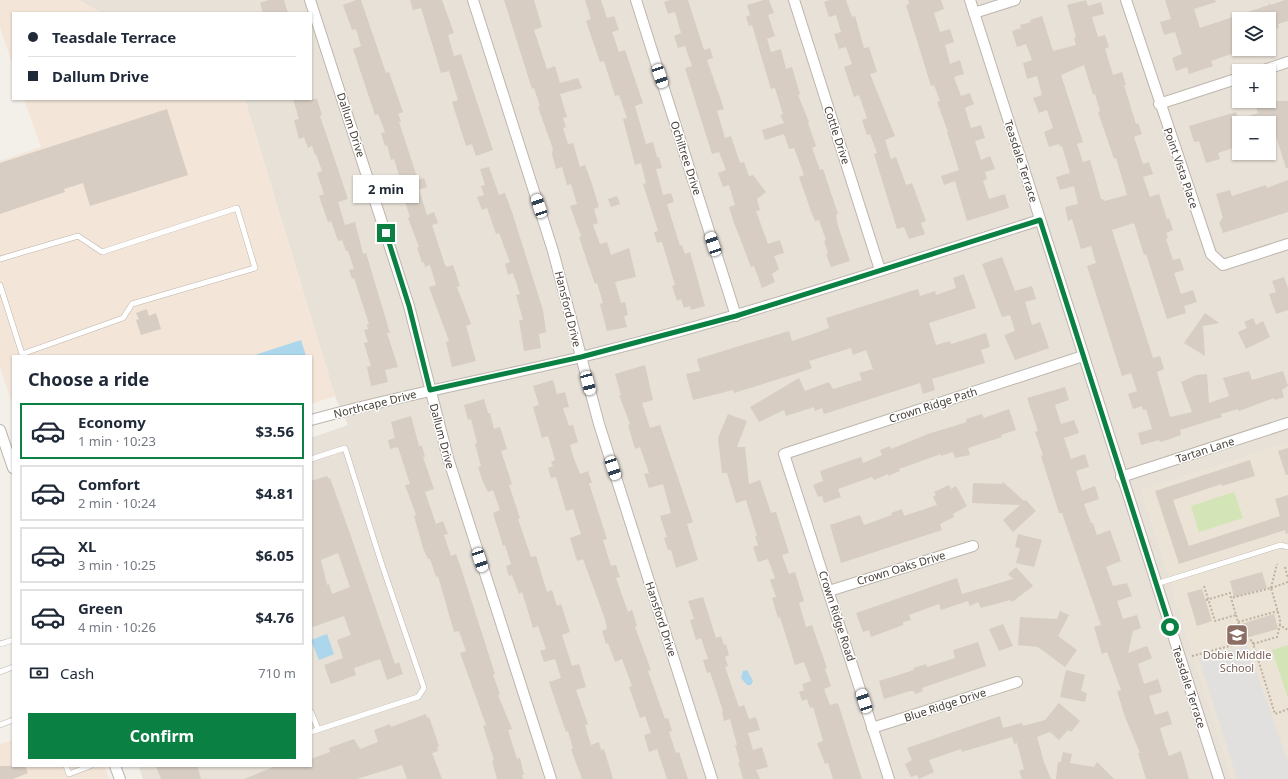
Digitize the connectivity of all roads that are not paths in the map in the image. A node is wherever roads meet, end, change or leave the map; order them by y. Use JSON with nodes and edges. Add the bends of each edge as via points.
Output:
{"nodes":[{"id":1,"x":310,"y":0,"type":"edge"},
{"id":2,"x":473,"y":0,"type":"edge"},
{"id":3,"x":636,"y":0,"type":"edge"},
{"id":4,"x":794,"y":0,"type":"edge"},
{"id":5,"x":970,"y":0,"type":"edge"},
{"id":6,"x":1015,"y":0,"type":"edge"},
{"id":7,"x":1126,"y":0,"type":"edge"},
{"id":8,"x":974,"y":13,"type":"junction"},
{"id":9,"x":1288,"y":62,"type":"edge"},
{"id":10,"x":1276,"y":66,"type":"edge"},
{"id":11,"x":1232,"y":80,"type":"edge"},
{"id":12,"x":1159,"y":104,"type":"junction"},
{"id":13,"x":1040,"y":220,"type":"junction"},
{"id":14,"x":1288,"y":244,"type":"edge"},
{"id":15,"x":0,"y":259,"type":"edge"},
{"id":16,"x":880,"y":270,"type":"junction"},
{"id":17,"x":0,"y":285,"type":"edge"},
{"id":18,"x":736,"y":316,"type":"junction"},
{"id":19,"x":1083,"y":356,"type":"junction"},
{"id":20,"x":581,"y":357,"type":"junction"},
{"id":21,"x":430,"y":390,"type":"junction"},
{"id":22,"x":312,"y":420,"type":"edge"},
{"id":23,"x":1288,"y":423,"type":"edge"},
{"id":24,"x":0,"y":430,"type":"edge"},
{"id":25,"x":784,"y":454,"type":"joint"},
{"id":26,"x":312,"y":459,"type":"edge"},
{"id":27,"x":12,"y":465,"type":"edge"},
{"id":28,"x":1122,"y":477,"type":"junction"},
{"id":29,"x":973,"y":546,"type":"dead end"},
{"id":30,"x":1288,"y":546,"type":"edge"},
{"id":31,"x":1156,"y":584,"type":"junction"},
{"id":32,"x":828,"y":591,"type":"junction"},
{"id":33,"x":12,"y":640,"type":"edge"},
{"id":34,"x":0,"y":644,"type":"edge"},
{"id":35,"x":12,"y":667,"type":"edge"},
{"id":36,"x":0,"y":672,"type":"edge"},
{"id":37,"x":1016,"y":682,"type":"dead end"},
{"id":38,"x":312,"y":714,"type":"edge"},
{"id":39,"x":12,"y":720,"type":"edge"},
{"id":40,"x":0,"y":725,"type":"edge"},
{"id":41,"x":872,"y":728,"type":"junction"},
{"id":42,"x":318,"y":729,"type":"junction"},
{"id":43,"x":312,"y":732,"type":"edge"},
{"id":44,"x":88,"y":767,"type":"edge"},
{"id":45,"x":116,"y":767,"type":"edge"},
{"id":46,"x":68,"y":776,"type":"edge"},
{"id":47,"x":120,"y":779,"type":"edge"},
{"id":48,"x":551,"y":779,"type":"edge"},
{"id":49,"x":712,"y":779,"type":"edge"},
{"id":50,"x":889,"y":779,"type":"edge"},
{"id":51,"x":1219,"y":779,"type":"edge"}],
"edges":[{"from":1,"to":21,"type":"street","name":"Dallum Drive","via":[[409,306]]},
{"from":2,"to":20,"type":"street","name":"Hansford Drive","via":[[553,251]]},
{"from":3,"to":18,"type":"street","name":"Ochiltree Drive"},
{"from":4,"to":16,"type":"street","name":"Cottle Drive"},
{"from":5,"to":8,"type":"street","name":"Teasdale Terrace"},
{"from":6,"to":8,"type":"street"},
{"from":7,"to":12,"type":"street","name":"Point Vista Place"},
{"from":8,"to":13,"type":"street","name":"Teasdale Terrace"},
{"from":9,"to":10,"type":"street"},
{"from":11,"to":12,"type":"street"},
{"from":12,"to":14,"type":"street","name":"Point Vista Place","via":[[1211,254],[1223,265]]},
{"from":13,"to":16,"type":"street","name":"Northcape Drive"},
{"from":13,"to":19,"type":"street","name":"Teasdale Terrace"},
{"from":15,"to":17,"type":"lane","via":[[78,236],[102,252],[237,208],[255,268],[132,304],[123,318],[22,354]]},
{"from":16,"to":18,"type":"street","name":"Northcape Drive"},
{"from":18,"to":20,"type":"street","name":"Northcape Drive"},
{"from":19,"to":25,"type":"street","name":"Crown Ridge Path"},
{"from":19,"to":28,"type":"street","name":"Teasdale Terrace"},
{"from":20,"to":21,"type":"street","name":"Northcape Drive"},
{"from":20,"to":49,"type":"street","name":"Hansford Drive","via":[[599,424]]},
{"from":21,"to":22,"type":"street","name":"Northcape Drive"},
{"from":21,"to":48,"type":"street","name":"Dallum Drive","via":[[448,458]]},
{"from":23,"to":28,"type":"street","name":"Tartan Lane"},
{"from":24,"to":27,"type":"street"},
{"from":25,"to":32,"type":"street","name":"Crown Ridge Road"},
{"from":26,"to":42,"type":"lane","via":[[345,448],[424,688],[418,697]]},
{"from":28,"to":31,"type":"street","name":"Teasdale Terrace"},
{"from":29,"to":32,"type":"street","name":"Crown Oaks Drive"},
{"from":30,"to":31,"type":"lane","via":[[1281,545]]},
{"from":31,"to":51,"type":"street","name":"Teasdale Terrace"},
{"from":32,"to":41,"type":"street","name":"Crown Ridge Road"},
{"from":33,"to":34,"type":"lane"},
{"from":35,"to":36,"type":"lane"},
{"from":37,"to":41,"type":"street","name":"Blue Ridge Drive"},
{"from":38,"to":42,"type":"lane"},
{"from":39,"to":40,"type":"lane"},
{"from":41,"to":50,"type":"street","name":"Crown Ridge Road"},
{"from":42,"to":43,"type":"lane"},
{"from":44,"to":46,"type":"lane"},
{"from":45,"to":47,"type":"street"}]}
